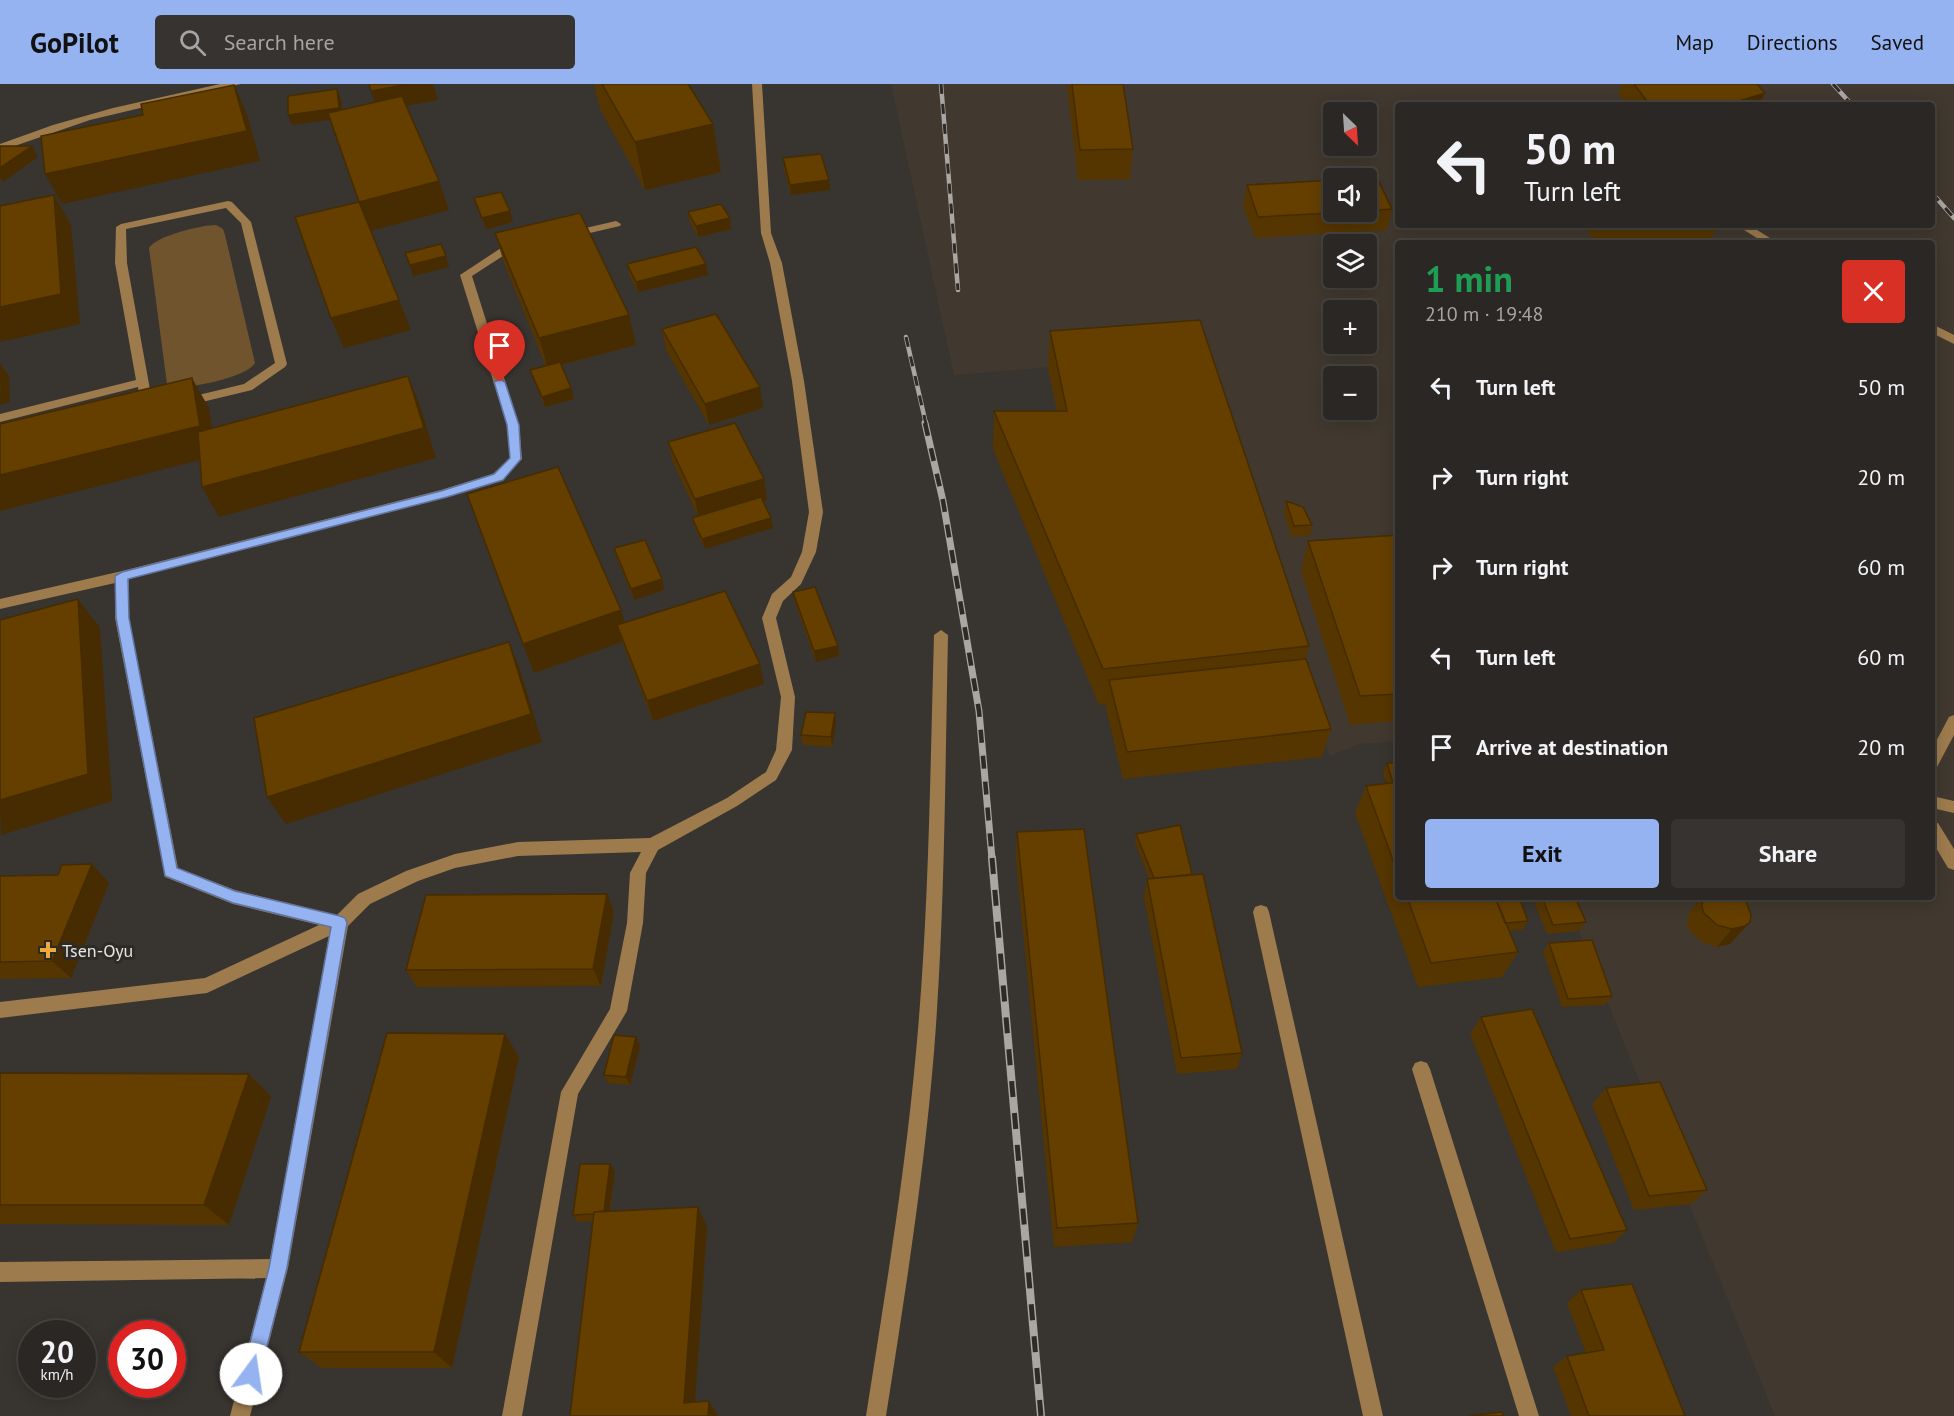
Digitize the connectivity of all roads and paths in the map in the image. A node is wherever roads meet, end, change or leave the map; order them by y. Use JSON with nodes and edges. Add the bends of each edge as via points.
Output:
{"nodes":[{"id":1,"x":236,"y":84,"type":"edge"},
{"id":2,"x":757,"y":84,"type":"edge"},
{"id":3,"x":0,"y":148,"type":"edge"},
{"id":4,"x":616,"y":224,"type":"dead end"},
{"id":5,"x":1746,"y":228,"type":"edge"},
{"id":6,"x":561,"y":237,"type":"edge"},
{"id":7,"x":1768,"y":240,"type":"edge"},
{"id":8,"x":527,"y":245,"type":"edge"},
{"id":9,"x":1935,"y":330,"type":"edge"},
{"id":10,"x":1954,"y":340,"type":"edge"},
{"id":11,"x":143,"y":382,"type":"junction"},
{"id":12,"x":0,"y":418,"type":"edge"},
{"id":13,"x":122,"y":576,"type":"junction"},
{"id":14,"x":0,"y":604,"type":"edge"},
{"id":15,"x":941,"y":635,"type":"dead end"},
{"id":16,"x":1954,"y":721,"type":"edge"},
{"id":17,"x":1935,"y":758,"type":"edge"},
{"id":18,"x":1935,"y":803,"type":"edge"},
{"id":19,"x":1954,"y":807,"type":"edge"},
{"id":20,"x":1935,"y":833,"type":"edge"},
{"id":21,"x":652,"y":845,"type":"junction"},
{"id":22,"x":1954,"y":863,"type":"edge"},
{"id":23,"x":1261,"y":912,"type":"dead end"},
{"id":24,"x":340,"y":923,"type":"junction"},
{"id":25,"x":0,"y":1010,"type":"edge"},
{"id":26,"x":1421,"y":1069,"type":"dead end"},
{"id":27,"x":278,"y":1268,"type":"junction"},
{"id":28,"x":0,"y":1272,"type":"edge"},
{"id":29,"x":240,"y":1416,"type":"edge"},
{"id":30,"x":512,"y":1416,"type":"edge"},
{"id":31,"x":876,"y":1416,"type":"edge"},
{"id":32,"x":1373,"y":1416,"type":"edge"},
{"id":33,"x":1529,"y":1416,"type":"edge"}],
"edges":[{"from":1,"to":3,"type":"street","via":[[110,112]]},
{"from":2,"to":21,"type":"street","via":[[766,233],[776,263],[796,369],[816,512],[809,552],[796,580],[777,598],[769,618],[788,697],[784,750],[771,776]]},
{"from":4,"to":6,"type":"street"},
{"from":5,"to":7,"type":"street"},
{"from":8,"to":13,"type":"street","via":[[505,250],[466,274],[513,425],[516,459],[498,477]]},
{"from":9,"to":10,"type":"street"},
{"from":11,"to":11,"type":"street","via":[[148,411],[248,387],[281,364],[246,222],[228,204],[121,227],[121,263]]},
{"from":11,"to":12,"type":"street"},
{"from":13,"to":14,"type":"street"},
{"from":13,"to":24,"type":"street","via":[[122,618],[171,872],[233,897]]},
{"from":15,"to":31,"type":"street","via":[[933,940],[925,1052],[910,1200]]},
{"from":16,"to":17,"type":"street"},
{"from":18,"to":19,"type":"street"},
{"from":20,"to":22,"type":"street"},
{"from":21,"to":24,"type":"street","via":[[518,849],[456,861],[364,899]]},
{"from":21,"to":30,"type":"street","via":[[638,873],[635,923],[618,1011],[570,1092]]},
{"from":23,"to":32,"type":"street"},
{"from":24,"to":25,"type":"street","via":[[207,985]]},
{"from":24,"to":27,"type":"street"},
{"from":26,"to":33,"type":"street"},
{"from":27,"to":28,"type":"street"},
{"from":27,"to":29,"type":"street"}]}
